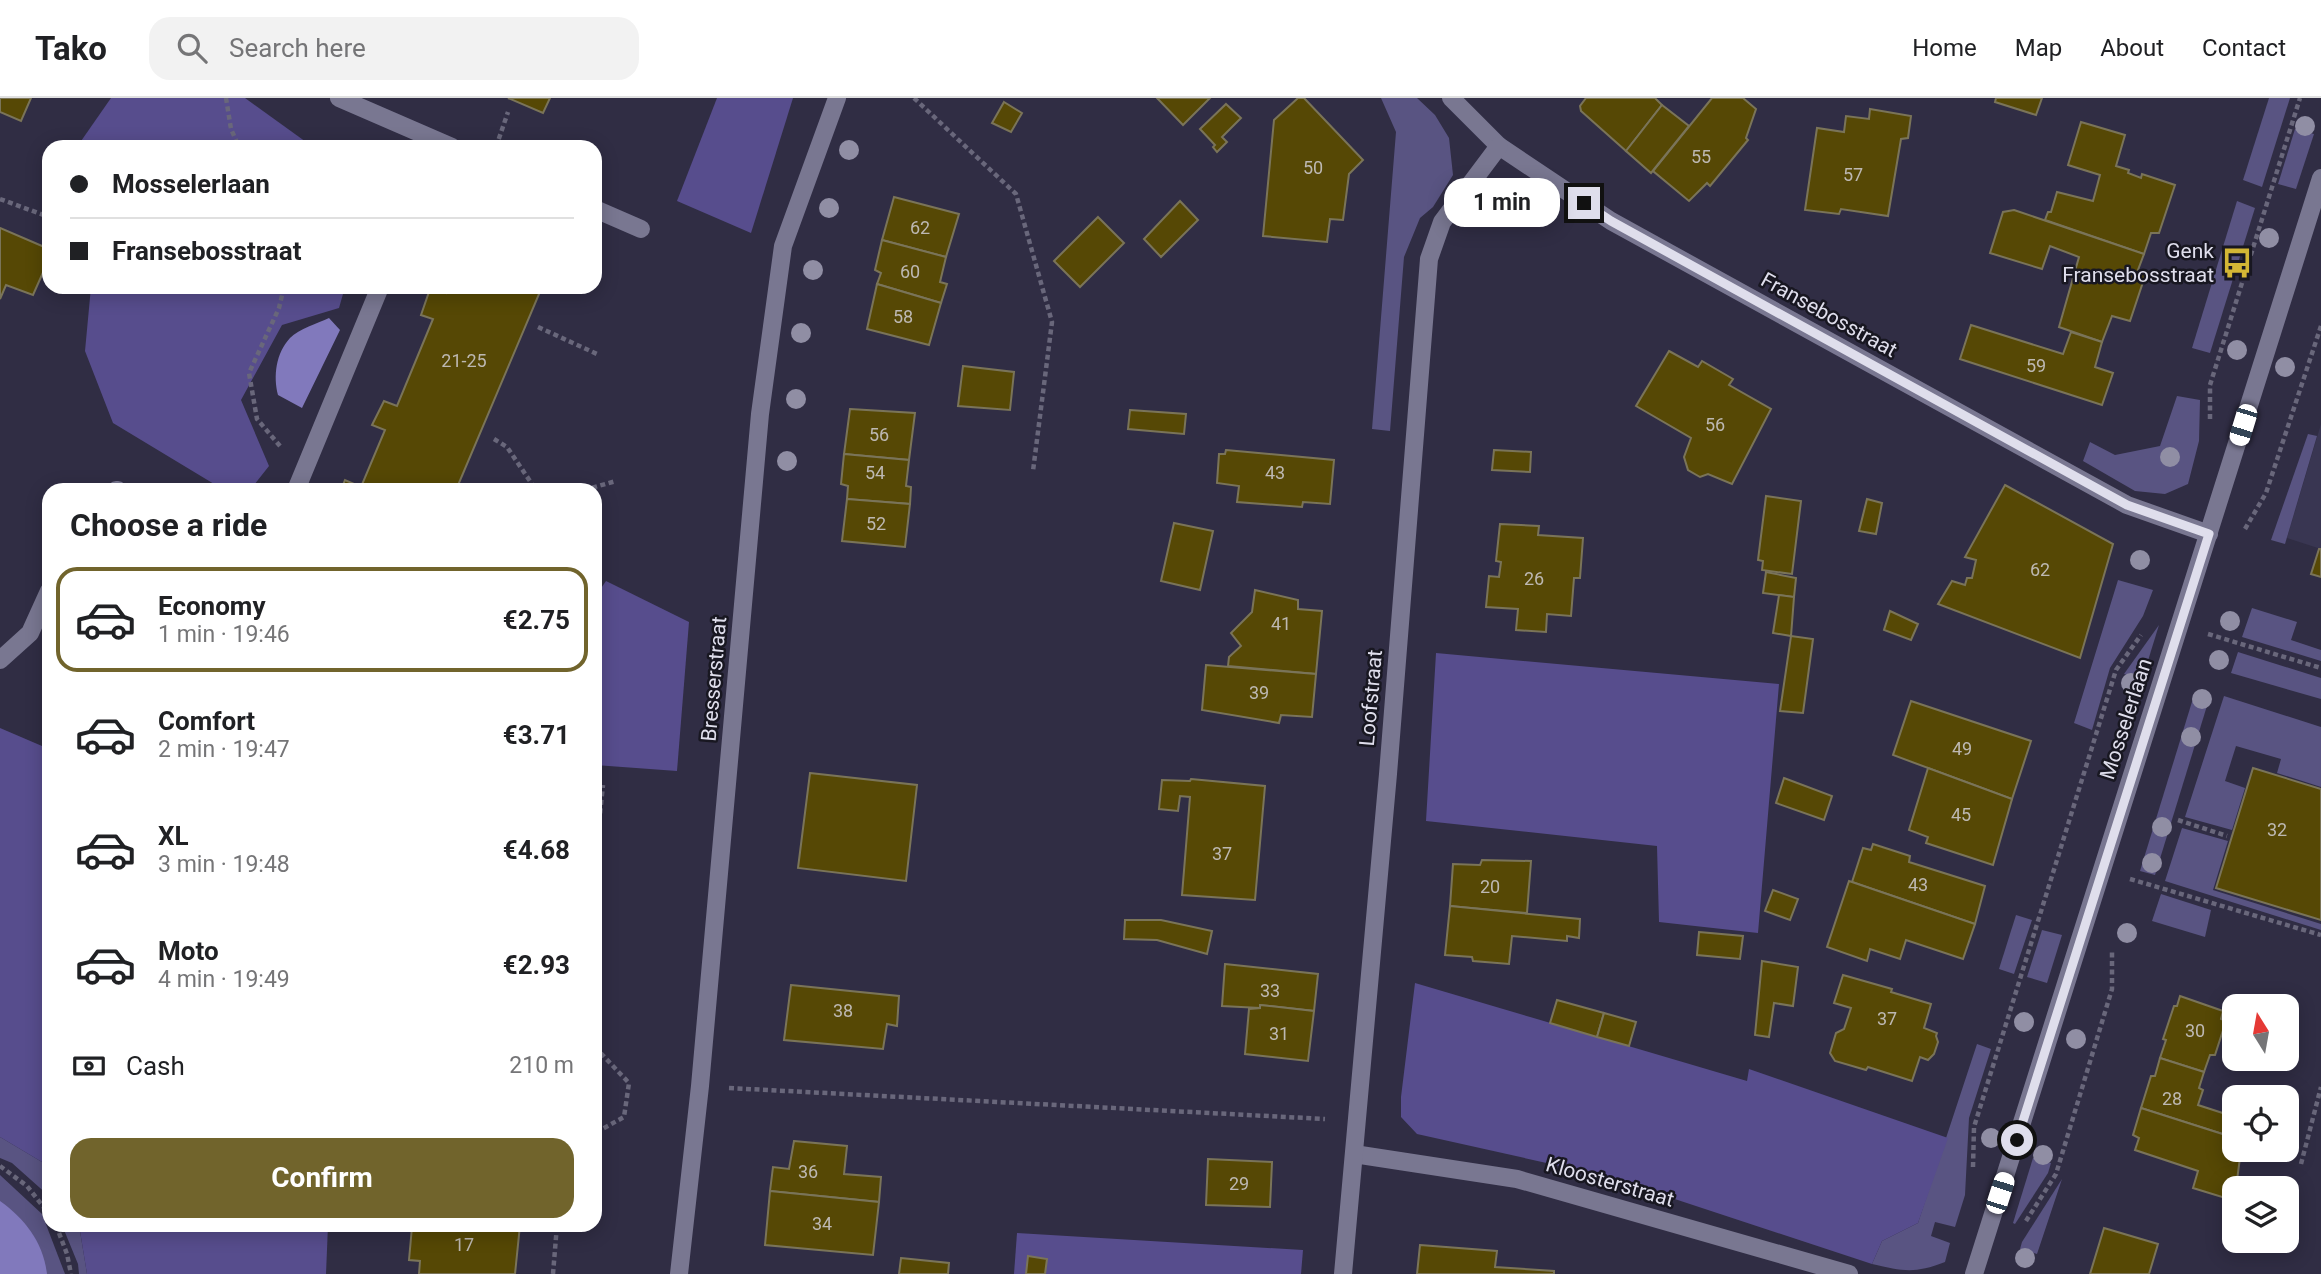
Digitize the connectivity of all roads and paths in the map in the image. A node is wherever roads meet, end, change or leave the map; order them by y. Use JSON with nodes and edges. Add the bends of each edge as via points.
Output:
{"nodes":[{"id":1,"x":226,"y":98,"type":"edge"},
{"id":2,"x":339,"y":98,"type":"edge"},
{"id":3,"x":837,"y":98,"type":"edge"},
{"id":4,"x":914,"y":98,"type":"edge"},
{"id":5,"x":1451,"y":98,"type":"edge"},
{"id":6,"x":2300,"y":98,"type":"edge"},
{"id":7,"x":508,"y":112,"type":"dead end"},
{"id":8,"x":236,"y":140,"type":"edge"},
{"id":9,"x":436,"y":140,"type":"edge"},
{"id":10,"x":498,"y":140,"type":"edge"},
{"id":11,"x":1499,"y":146,"type":"junction"},
{"id":12,"x":2321,"y":178,"type":"edge"},
{"id":13,"x":0,"y":199,"type":"edge"},
{"id":14,"x":602,"y":212,"type":"edge"},
{"id":15,"x":42,"y":214,"type":"edge"},
{"id":16,"x":641,"y":229,"type":"dead end"},
{"id":17,"x":282,"y":294,"type":"edge"},
{"id":18,"x":377,"y":294,"type":"edge"},
{"id":19,"x":2321,"y":326,"type":"edge"},
{"id":20,"x":538,"y":327,"type":"dead end"},
{"id":21,"x":597,"y":354,"type":"dead end"},
{"id":22,"x":2210,"y":425,"type":"dead end"},
{"id":23,"x":494,"y":439,"type":"dead end"},
{"id":24,"x":306,"y":466,"type":"junction"},
{"id":25,"x":1033,"y":471,"type":"dead end"},
{"id":26,"x":615,"y":481,"type":"dead end"},
{"id":27,"x":299,"y":483,"type":"edge"},
{"id":28,"x":532,"y":483,"type":"edge"},
{"id":29,"x":602,"y":485,"type":"edge"},
{"id":30,"x":2242,"y":533,"type":"dead end"},
{"id":31,"x":2209,"y":534,"type":"junction"},
{"id":32,"x":42,"y":606,"type":"edge"},
{"id":33,"x":2211,"y":623,"type":"dead end"},
{"id":34,"x":2144,"y":630,"type":"dead end"},
{"id":35,"x":2207,"y":633,"type":"junction"},
{"id":36,"x":2204,"y":646,"type":"dead end"},
{"id":37,"x":0,"y":660,"type":"edge"},
{"id":38,"x":2321,"y":668,"type":"edge"},
{"id":39,"x":603,"y":785,"type":"dead end"},
{"id":40,"x":602,"y":795,"type":"edge"},
{"id":41,"x":2178,"y":820,"type":"dead end"},
{"id":42,"x":2227,"y":836,"type":"dead end"},
{"id":43,"x":2128,"y":878,"type":"dead end"},
{"id":44,"x":2321,"y":935,"type":"edge"},
{"id":45,"x":2112,"y":941,"type":"dead end"},
{"id":46,"x":602,"y":1054,"type":"edge"},
{"id":47,"x":2321,"y":1087,"type":"edge"},
{"id":48,"x":731,"y":1088,"type":"dead end"},
{"id":49,"x":1336,"y":1120,"type":"dead end"},
{"id":50,"x":602,"y":1129,"type":"edge"},
{"id":51,"x":1354,"y":1154,"type":"junction"},
{"id":52,"x":2301,"y":1164,"type":"dead end"},
{"id":53,"x":0,"y":1166,"type":"edge"},
{"id":54,"x":1973,"y":1179,"type":"dead end"},
{"id":55,"x":42,"y":1205,"type":"edge"},
{"id":56,"x":2020,"y":1229,"type":"dead end"},
{"id":57,"x":59,"y":1232,"type":"edge"},
{"id":58,"x":556,"y":1232,"type":"edge"},
{"id":59,"x":71,"y":1274,"type":"edge"},
{"id":60,"x":553,"y":1274,"type":"edge"},
{"id":61,"x":679,"y":1274,"type":"edge"},
{"id":62,"x":1343,"y":1274,"type":"edge"},
{"id":63,"x":1849,"y":1274,"type":"edge"},
{"id":64,"x":1974,"y":1274,"type":"edge"}],
"edges":[{"from":1,"to":8,"type":"path"},
{"from":2,"to":9,"type":"street"},
{"from":3,"to":61,"type":"street","name":"Bresserstraat","via":[[783,246],[760,414]]},
{"from":4,"to":25,"type":"path","via":[[1016,194],[1052,322]]},
{"from":5,"to":11,"type":"street","name":"Fransebosstraat"},
{"from":6,"to":22,"type":"path","via":[[2210,385]]},
{"from":7,"to":10,"type":"path"},
{"from":11,"to":31,"type":"street","name":"Fransebosstraat","via":[[1611,221],[2127,505]]},
{"from":11,"to":51,"type":"street","name":"Loofstraat","via":[[1442,222],[1429,259]]},
{"from":12,"to":31,"type":"street","name":"Mosselerlaan"},
{"from":13,"to":15,"type":"path"},
{"from":14,"to":16,"type":"street"},
{"from":17,"to":24,"type":"path","via":[[249,373],[257,419],[278,444]]},
{"from":18,"to":24,"type":"street"},
{"from":19,"to":30,"type":"path","via":[[2266,493]]},
{"from":20,"to":21,"type":"path"},
{"from":23,"to":28,"type":"path","via":[[507,447]]},
{"from":24,"to":27,"type":"street"},
{"from":26,"to":29,"type":"path"},
{"from":31,"to":64,"type":"street","name":"Mosselerlaan"},
{"from":32,"to":37,"type":"street","via":[[30,633]]},
{"from":33,"to":35,"type":"path"},
{"from":34,"to":54,"type":"path","via":[[2116,670],[1974,1127]]},
{"from":35,"to":36,"type":"path"},
{"from":35,"to":38,"type":"path"},
{"from":39,"to":40,"type":"path"},
{"from":41,"to":42,"type":"path"},
{"from":43,"to":44,"type":"path"},
{"from":45,"to":56,"type":"path","via":[[2112,989],[2056,1174]]},
{"from":46,"to":50,"type":"path","via":[[629,1083],[624,1117]]},
{"from":47,"to":52,"type":"path"},
{"from":48,"to":49,"type":"path"},
{"from":51,"to":62,"type":"street","name":"Loofstraat"},
{"from":51,"to":63,"type":"street","name":"Kloosterstraat","via":[[1517,1178]]},
{"from":53,"to":55,"type":"path","via":[[27,1186]]},
{"from":57,"to":59,"type":"path"},
{"from":58,"to":60,"type":"path"}]}
